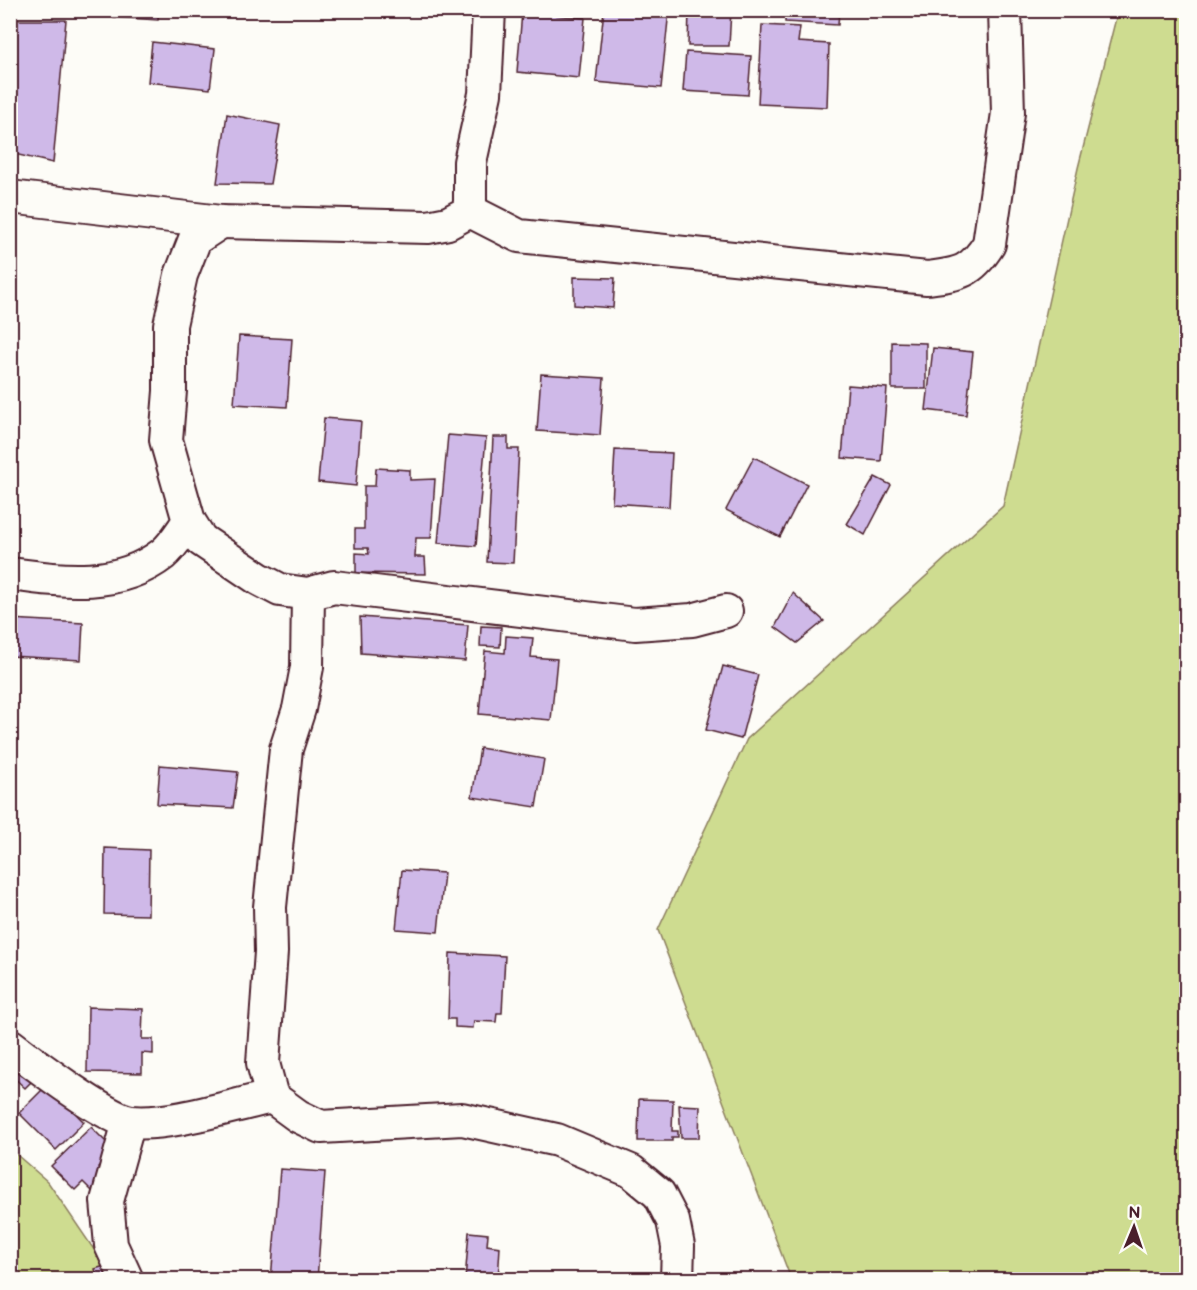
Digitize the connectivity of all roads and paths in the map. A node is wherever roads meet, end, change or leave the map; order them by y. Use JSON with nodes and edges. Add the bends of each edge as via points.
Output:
{"nodes":[{"id":1,"x":489,"y":10,"type":"edge"},
{"id":2,"x":1005,"y":10,"type":"edge"},
{"id":3,"x":10,"y":197,"type":"edge"},
{"id":4,"x":470,"y":211,"type":"junction"},
{"id":5,"x":221,"y":222,"type":"junction"},
{"id":6,"x":189,"y":521,"type":"junction"},
{"id":7,"x":10,"y":574,"type":"edge"},
{"id":8,"x":308,"y":594,"type":"junction"},
{"id":9,"x":726,"y":611,"type":"dead end"},
{"id":10,"x":10,"y":1045,"type":"edge"},
{"id":11,"x":272,"y":1097,"type":"junction"},
{"id":12,"x":129,"y":1122,"type":"junction"},
{"id":13,"x":127,"y":1280,"type":"edge"},
{"id":14,"x":677,"y":1280,"type":"edge"}],
"edges":[{"from":1,"to":4,"type":"street","via":[[485,94],[470,162]]},
{"from":2,"to":4,"type":"street","via":[[1008,113],[989,244],[978,262],[959,274],[927,278],[519,236]]},
{"from":3,"to":5,"type":"street"},
{"from":4,"to":5,"type":"street","via":[[448,224],[428,228]]},
{"from":5,"to":6,"type":"street","via":[[195,239],[181,275],[170,325],[166,440]]},
{"from":6,"to":7,"type":"street","via":[[164,554],[130,574],[77,582]]},
{"from":6,"to":8,"type":"street","via":[[201,540],[259,579],[280,590]]},
{"from":8,"to":9,"type":"street","via":[[334,587],[635,624],[692,620]]},
{"from":8,"to":11,"type":"street","via":[[307,667],[286,749],[270,908],[263,1063]]},
{"from":10,"to":12,"type":"street","via":[[86,1099]]},
{"from":11,"to":12,"type":"street","via":[[159,1121]]},
{"from":11,"to":14,"type":"street","via":[[321,1127],[462,1119],[557,1140],[631,1171],[659,1194],[673,1221],[678,1246]]},
{"from":12,"to":13,"type":"street","via":[[107,1201],[111,1245]]}]}
